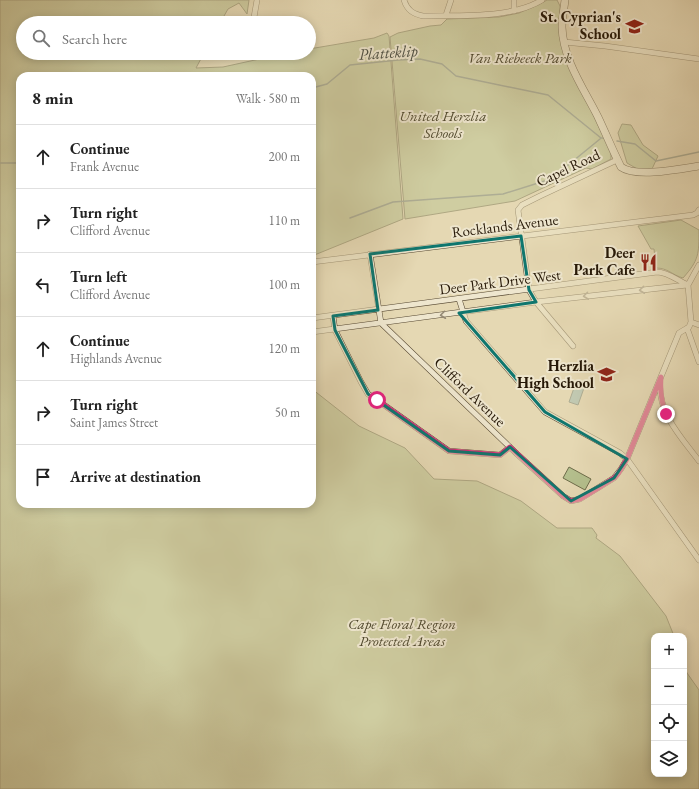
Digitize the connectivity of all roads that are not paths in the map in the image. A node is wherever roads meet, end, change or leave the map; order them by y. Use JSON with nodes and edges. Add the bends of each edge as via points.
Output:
{"nodes":[{"id":1,"x":257,"y":0,"type":"edge"},
{"id":2,"x":404,"y":0,"type":"edge"},
{"id":3,"x":451,"y":0,"type":"edge"},
{"id":4,"x":514,"y":0,"type":"edge"},
{"id":5,"x":542,"y":0,"type":"edge"},
{"id":6,"x":565,"y":0,"type":"edge"},
{"id":7,"x":514,"y":11,"type":"junction"},
{"id":8,"x":446,"y":15,"type":"junction"},
{"id":9,"x":254,"y":16,"type":"edge"},
{"id":10,"x":564,"y":42,"type":"junction"},
{"id":11,"x":699,"y":59,"type":"edge"},
{"id":12,"x":617,"y":160,"type":"junction"},
{"id":13,"x":699,"y":166,"type":"edge"},
{"id":14,"x":699,"y":210,"type":"edge"},
{"id":15,"x":521,"y":236,"type":"junction"},
{"id":16,"x":370,"y":254,"type":"junction"},
{"id":17,"x":316,"y":261,"type":"edge"},
{"id":18,"x":699,"y":265,"type":"edge"},
{"id":19,"x":666,"y":273,"type":"junction"},
{"id":20,"x":688,"y":285,"type":"junction"},
{"id":21,"x":667,"y":287,"type":"junction"},
{"id":22,"x":529,"y":290,"type":"junction"},
{"id":23,"x":459,"y":299,"type":"junction"},
{"id":24,"x":536,"y":302,"type":"junction"},
{"id":25,"x":378,"y":310,"type":"junction"},
{"id":26,"x":463,"y":313,"type":"junction"},
{"id":27,"x":333,"y":316,"type":"junction"},
{"id":28,"x":316,"y":318,"type":"edge"},
{"id":29,"x":691,"y":322,"type":"junction"},
{"id":30,"x":381,"y":323,"type":"junction"},
{"id":31,"x":699,"y":325,"type":"edge"},
{"id":32,"x":687,"y":328,"type":"junction"},
{"id":33,"x":335,"y":330,"type":"junction"},
{"id":34,"x":316,"y":332,"type":"edge"},
{"id":35,"x":573,"y":346,"type":"dead end"},
{"id":36,"x":699,"y":362,"type":"edge"},
{"id":37,"x":661,"y":377,"type":"junction"},
{"id":38,"x":510,"y":447,"type":"junction"},
{"id":39,"x":627,"y":459,"type":"junction"},
{"id":40,"x":699,"y":461,"type":"edge"},
{"id":41,"x":699,"y":560,"type":"edge"}],
"edges":[{"from":1,"to":9,"type":"street"},
{"from":2,"to":8,"type":"street","via":[[409,10],[417,15]]},
{"from":3,"to":8,"type":"street"},
{"from":4,"to":7,"type":"street"},
{"from":5,"to":7,"type":"street"},
{"from":6,"to":10,"type":"street","via":[[562,26]]},
{"from":7,"to":8,"type":"street"},
{"from":10,"to":11,"type":"street"},
{"from":10,"to":12,"type":"street","via":[[571,64]]},
{"from":12,"to":13,"type":"street","name":"Capel Road","via":[[621,167],[630,171],[657,172]]},
{"from":12,"to":15,"type":"street","name":"Capel Road","via":[[522,205],[518,210]]},
{"from":14,"to":15,"type":"street","name":"Rocklands Avenue","via":[[693,215]]},
{"from":15,"to":16,"type":"street","name":"Rocklands Avenue"},
{"from":15,"to":22,"type":"street"},
{"from":16,"to":17,"type":"street","name":"Rocklands Avenue"},
{"from":16,"to":25,"type":"street"},
{"from":18,"to":20,"type":"street"},
{"from":19,"to":20,"type":"street"},
{"from":19,"to":21,"type":"street","via":[[669,280]]},
{"from":19,"to":22,"type":"street","name":"Deer Park Drive West","via":[[657,272]]},
{"from":20,"to":21,"type":"street"},
{"from":20,"to":29,"type":"street"},
{"from":21,"to":24,"type":"street","one_way":true},
{"from":22,"to":23,"type":"street","name":"Deer Park Drive West"},
{"from":22,"to":24,"type":"street"},
{"from":23,"to":25,"type":"street","name":"Deer Park Drive West"},
{"from":23,"to":26,"type":"street"},
{"from":24,"to":26,"type":"street"},
{"from":24,"to":35,"type":"street"},
{"from":25,"to":27,"type":"street","name":"Deer Park Drive West"},
{"from":25,"to":30,"type":"street"},
{"from":26,"to":30,"type":"street","one_way":true},
{"from":26,"to":39,"type":"street","via":[[466,321],[545,412]]},
{"from":27,"to":28,"type":"street","name":"Deer Park Drive West"},
{"from":27,"to":33,"type":"street"},
{"from":29,"to":31,"type":"street"},
{"from":29,"to":32,"type":"street"},
{"from":30,"to":33,"type":"street"},
{"from":30,"to":38,"type":"street","name":"Clifford Avenue"},
{"from":32,"to":36,"type":"street"},
{"from":32,"to":37,"type":"street","via":[[679,333]]},
{"from":33,"to":34,"type":"street"},
{"from":33,"to":38,"type":"street","via":[[368,394],[445,448],[455,452],[497,455]]},
{"from":37,"to":39,"type":"street"},
{"from":37,"to":40,"type":"street","via":[[662,404],[666,414]]},
{"from":38,"to":39,"type":"street","name":"Clifford Avenue","via":[[571,501],[580,499],[614,478]]},
{"from":39,"to":41,"type":"street"}]}
